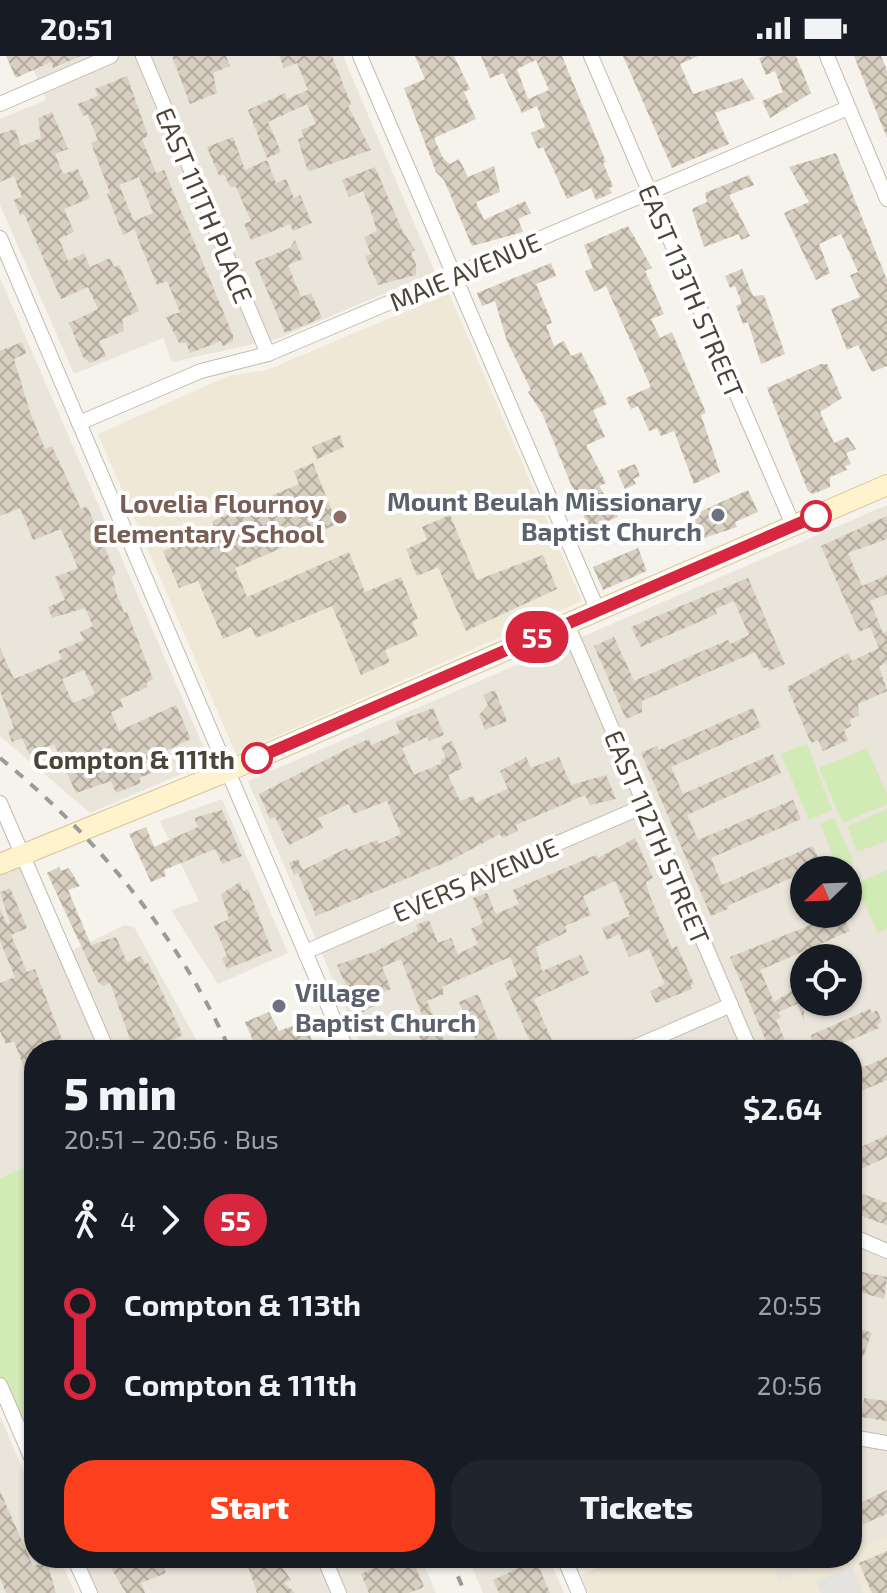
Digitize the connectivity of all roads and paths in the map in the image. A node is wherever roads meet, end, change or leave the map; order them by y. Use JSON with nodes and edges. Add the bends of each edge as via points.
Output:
{"nodes":[{"id":1,"x":111,"y":56,"type":"edge"},
{"id":2,"x":143,"y":56,"type":"edge"},
{"id":3,"x":360,"y":56,"type":"edge"},
{"id":4,"x":591,"y":56,"type":"edge"},
{"id":5,"x":827,"y":56,"type":"edge"},
{"id":6,"x":0,"y":104,"type":"edge"},
{"id":7,"x":848,"y":108,"type":"junction"},
{"id":8,"x":650,"y":194,"type":"junction"},
{"id":9,"x":887,"y":199,"type":"edge"},
{"id":10,"x":0,"y":238,"type":"edge"},
{"id":11,"x":454,"y":275,"type":"junction"},
{"id":12,"x":268,"y":354,"type":"junction"},
{"id":13,"x":79,"y":423,"type":"junction"},
{"id":14,"x":887,"y":485,"type":"edge"},
{"id":15,"x":793,"y":525,"type":"junction"},
{"id":16,"x":598,"y":611,"type":"junction"},
{"id":17,"x":567,"y":624,"type":"junction"},
{"id":18,"x":228,"y":771,"type":"junction"},
{"id":19,"x":0,"y":803,"type":"edge"},
{"id":20,"x":644,"y":806,"type":"junction"},
{"id":21,"x":23,"y":854,"type":"junction"},
{"id":22,"x":0,"y":864,"type":"edge"},
{"id":23,"x":305,"y":952,"type":"junction"},
{"id":24,"x":731,"y":1005,"type":"junction"},
{"id":25,"x":103,"y":1040,"type":"edge"},
{"id":26,"x":343,"y":1040,"type":"edge"},
{"id":27,"x":651,"y":1040,"type":"edge"},
{"id":28,"x":746,"y":1040,"type":"edge"},
{"id":29,"x":862,"y":1240,"type":"edge"},
{"id":30,"x":887,"y":1251,"type":"edge"},
{"id":31,"x":0,"y":1385,"type":"edge"},
{"id":32,"x":862,"y":1439,"type":"edge"},
{"id":33,"x":24,"y":1441,"type":"edge"},
{"id":34,"x":887,"y":1443,"type":"edge"},
{"id":35,"x":79,"y":1568,"type":"edge"},
{"id":36,"x":328,"y":1568,"type":"edge"},
{"id":37,"x":568,"y":1568,"type":"edge"},
{"id":38,"x":90,"y":1593,"type":"edge"},
{"id":39,"x":339,"y":1593,"type":"edge"},
{"id":40,"x":579,"y":1593,"type":"edge"}],
"edges":[{"from":1,"to":6,"type":"street"},
{"from":2,"to":12,"type":"street","name":"EAST 111TH PLACE"},
{"from":3,"to":11,"type":"street"},
{"from":4,"to":8,"type":"street","name":"EAST 113TH STREET"},
{"from":5,"to":7,"type":"street"},
{"from":7,"to":8,"type":"street","name":"MAIE AVENUE"},
{"from":7,"to":9,"type":"street"},
{"from":8,"to":11,"type":"street","name":"MAIE AVENUE"},
{"from":8,"to":15,"type":"street","name":"EAST 113TH STREET"},
{"from":10,"to":13,"type":"street"},
{"from":11,"to":12,"type":"street","name":"MAIE AVENUE"},
{"from":11,"to":16,"type":"street"},
{"from":12,"to":13,"type":"street","name":"MAIE AVENUE","via":[[201,371]]},
{"from":13,"to":18,"type":"street"},
{"from":14,"to":15,"type":"main road"},
{"from":15,"to":16,"type":"main road"},
{"from":16,"to":17,"type":"main road"},
{"from":17,"to":18,"type":"main road"},
{"from":17,"to":20,"type":"street","name":"EAST 112TH STREET"},
{"from":18,"to":21,"type":"main road"},
{"from":18,"to":23,"type":"street"},
{"from":19,"to":21,"type":"street"},
{"from":20,"to":23,"type":"street","name":"EVERS AVENUE"},
{"from":20,"to":24,"type":"street","name":"EAST 112TH STREET"},
{"from":21,"to":22,"type":"main road"},
{"from":21,"to":25,"type":"street"},
{"from":23,"to":26,"type":"street"},
{"from":24,"to":27,"type":"street"},
{"from":24,"to":28,"type":"street","name":"EAST 112TH STREET"},
{"from":29,"to":30,"type":"street"},
{"from":31,"to":33,"type":"street"},
{"from":32,"to":34,"type":"street"},
{"from":35,"to":38,"type":"street"},
{"from":36,"to":39,"type":"street"},
{"from":37,"to":40,"type":"street"}]}
